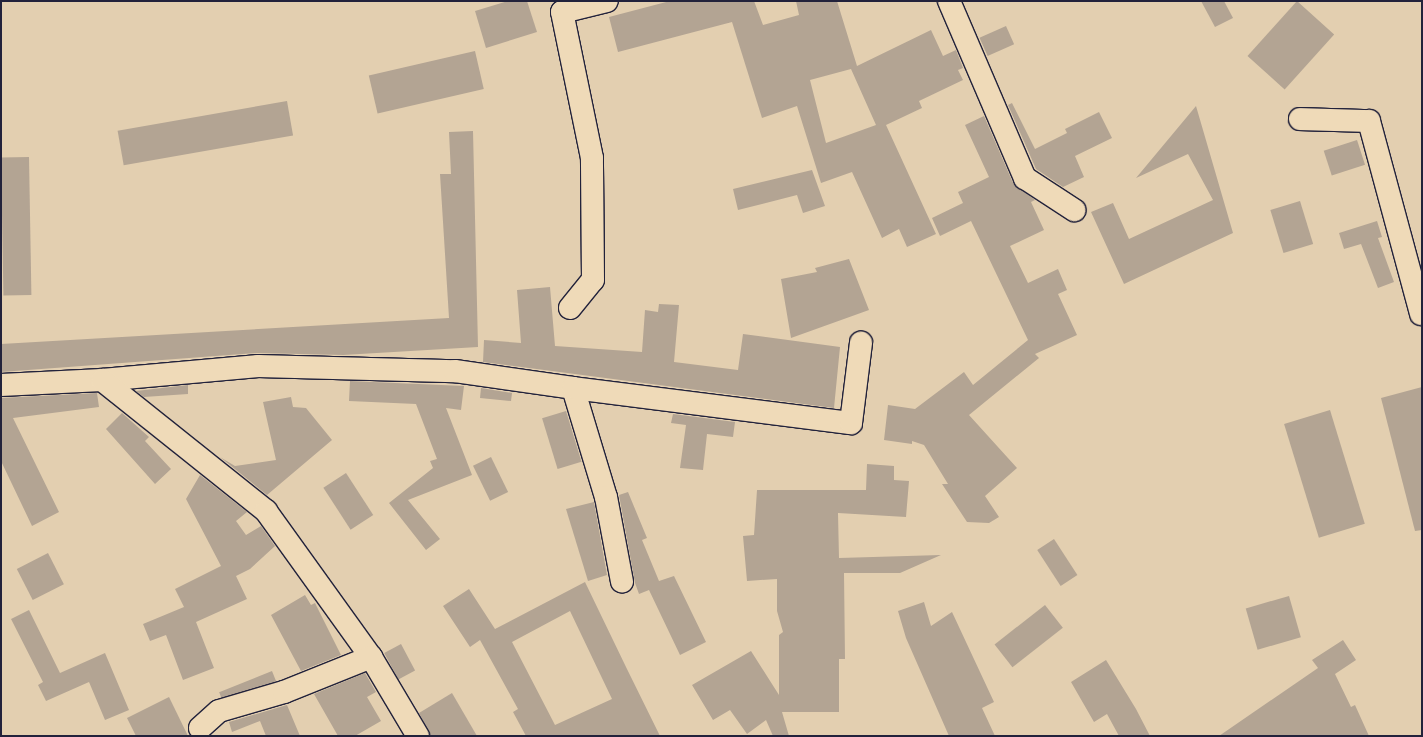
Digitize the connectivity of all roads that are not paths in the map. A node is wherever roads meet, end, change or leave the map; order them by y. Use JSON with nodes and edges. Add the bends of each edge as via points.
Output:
{"nodes":[{"id":1,"x":607,"y":1,"type":"edge"},
{"id":2,"x":949,"y":1,"type":"edge"},
{"id":3,"x":1300,"y":119,"type":"dead end"},
{"id":4,"x":1074,"y":210,"type":"dead end"},
{"id":5,"x":570,"y":308,"type":"dead end"},
{"id":6,"x":1422,"y":315,"type":"edge"},
{"id":7,"x":861,"y":343,"type":"dead end"},
{"id":8,"x":102,"y":380,"type":"junction"},
{"id":9,"x":1,"y":385,"type":"edge"},
{"id":10,"x":573,"y":388,"type":"junction"},
{"id":11,"x":622,"y":582,"type":"dead end"},
{"id":12,"x":371,"y":656,"type":"junction"},
{"id":13,"x":200,"y":728,"type":"dead end"},
{"id":14,"x":418,"y":736,"type":"edge"}],
"edges":[{"from":1,"to":5,"type":"street","via":[[562,12],[592,158],[593,280]]},
{"from":2,"to":4,"type":"street","via":[[1025,178]]},
{"from":3,"to":6,"type":"street","via":[[1369,121]]},
{"from":7,"to":10,"type":"street","via":[[851,424]]},
{"from":8,"to":9,"type":"street"},
{"from":8,"to":10,"type":"street","via":[[258,366],[455,371]]},
{"from":8,"to":12,"type":"street","via":[[266,511]]},
{"from":10,"to":11,"type":"street","via":[[606,496]]},
{"from":12,"to":13,"type":"street","via":[[284,692],[219,711]]},
{"from":12,"to":14,"type":"street"}]}
